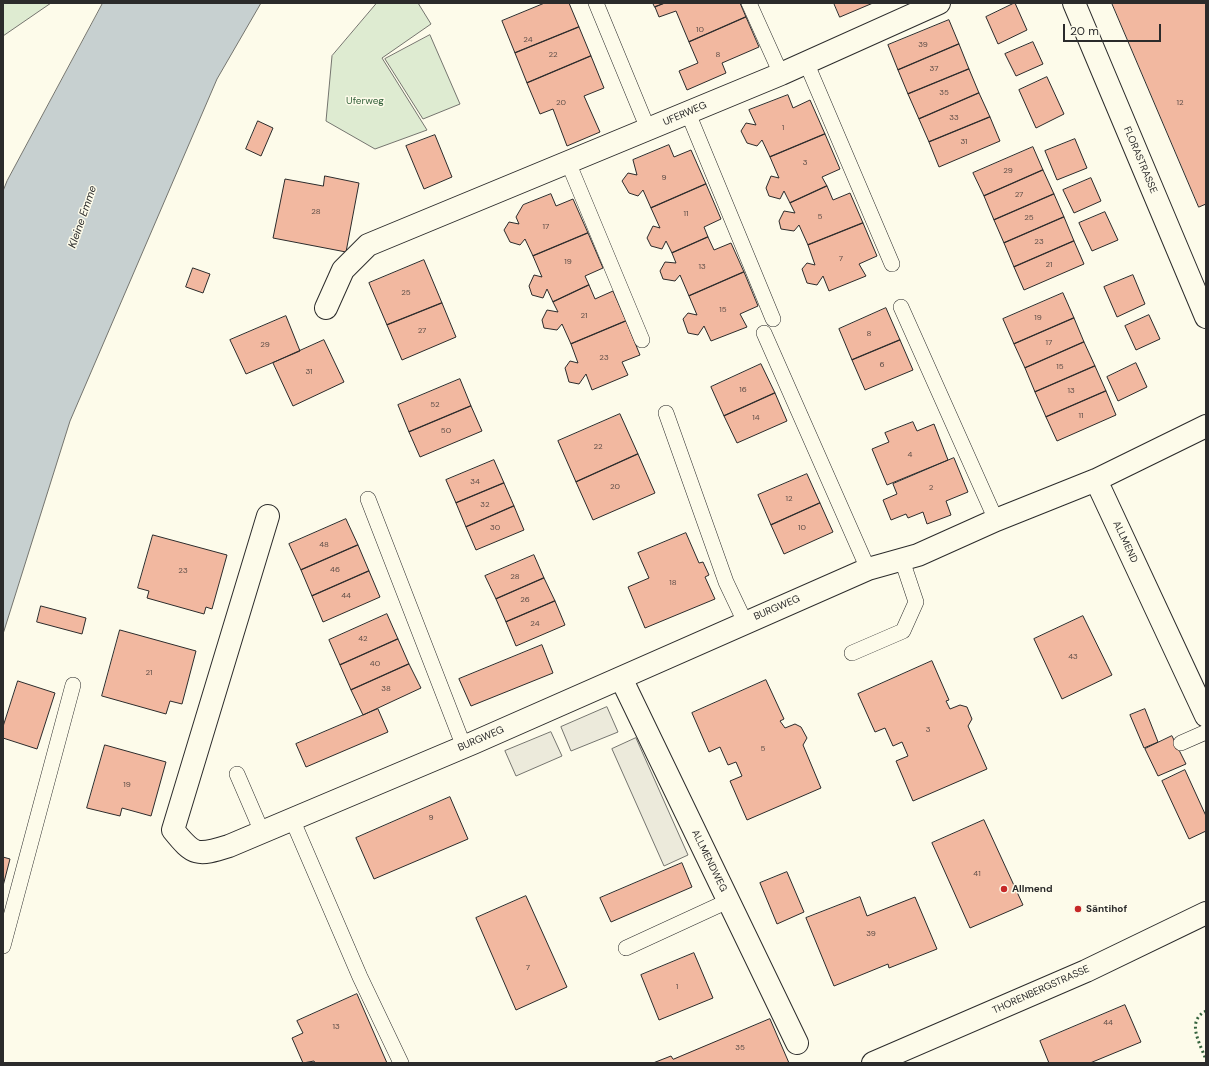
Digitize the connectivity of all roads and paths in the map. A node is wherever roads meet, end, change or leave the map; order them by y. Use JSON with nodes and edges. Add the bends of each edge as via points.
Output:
{"nodes":[{"id":1,"x":596,"y":3,"type":"edge"},
{"id":2,"x":749,"y":3,"type":"edge"},
{"id":3,"x":939,"y":3,"type":"edge"},
{"id":4,"x":1074,"y":3,"type":"edge"},
{"id":5,"x":912,"y":8,"type":"edge"},
{"id":6,"x":806,"y":62,"type":"junction"},
{"id":7,"x":781,"y":74,"type":"junction"},
{"id":8,"x":688,"y":113,"type":"junction"},
{"id":9,"x":648,"y":129,"type":"junction"},
{"id":10,"x":568,"y":162,"type":"junction"},
{"id":11,"x":892,"y":264,"type":"dead end"},
{"id":12,"x":901,"y":307,"type":"dead end"},
{"id":13,"x":326,"y":308,"type":"dead end"},
{"id":14,"x":1206,"y":317,"type":"edge"},
{"id":15,"x":773,"y":319,"type":"dead end"},
{"id":16,"x":764,"y":333,"type":"dead end"},
{"id":17,"x":642,"y":340,"type":"dead end"},
{"id":18,"x":666,"y":413,"type":"dead end"},
{"id":19,"x":1206,"y":426,"type":"edge"},
{"id":20,"x":1096,"y":480,"type":"junction"},
{"id":21,"x":368,"y":500,"type":"dead end"},
{"id":22,"x":268,"y":516,"type":"dead end"},
{"id":23,"x":996,"y":520,"type":"junction"},
{"id":24,"x":902,"y":560,"type":"junction"},
{"id":25,"x":868,"y":569,"type":"junction"},
{"id":26,"x":745,"y":622,"type":"junction"},
{"id":27,"x":852,"y":653,"type":"dead end"},
{"id":28,"x":621,"y":678,"type":"junction"},
{"id":29,"x":73,"y":685,"type":"dead end"},
{"id":30,"x":1206,"y":716,"type":"edge"},
{"id":31,"x":1206,"y":732,"type":"edge"},
{"id":32,"x":1182,"y":743,"type":"dead end"},
{"id":33,"x":464,"y":747,"type":"junction"},
{"id":34,"x":237,"y":774,"type":"dead end"},
{"id":35,"x":292,"y":819,"type":"junction"},
{"id":36,"x":262,"y":832,"type":"junction"},
{"id":37,"x":728,"y":901,"type":"junction"},
{"id":38,"x":1206,"y":914,"type":"edge"},
{"id":39,"x":3,"y":946,"type":"edge"},
{"id":40,"x":626,"y":948,"type":"dead end"},
{"id":41,"x":797,"y":1043,"type":"dead end"},
{"id":42,"x":401,"y":1063,"type":"edge"},
{"id":43,"x":873,"y":1063,"type":"edge"}],
"edges":[{"from":1,"to":9,"type":"lane"},
{"from":2,"to":7,"type":"lane"},
{"from":3,"to":5,"type":"street","name":"UFERWEG"},
{"from":4,"to":14,"type":"street","name":"FLORASTRASSE"},
{"from":5,"to":6,"type":"street","name":"UFERWEG"},
{"from":6,"to":7,"type":"street","name":"UFERWEG"},
{"from":6,"to":11,"type":"lane"},
{"from":7,"to":8,"type":"street","name":"UFERWEG"},
{"from":8,"to":9,"type":"street","name":"UFERWEG"},
{"from":8,"to":15,"type":"lane"},
{"from":9,"to":10,"type":"street","name":"UFERWEG"},
{"from":10,"to":13,"type":"street","name":"UFERWEG","via":[[368,245],[343,270]]},
{"from":10,"to":17,"type":"lane"},
{"from":12,"to":23,"type":"lane"},
{"from":16,"to":25,"type":"lane"},
{"from":18,"to":26,"type":"lane","via":[[726,582]]},
{"from":19,"to":20,"type":"street"},
{"from":20,"to":23,"type":"street","name":"BURGWEG"},
{"from":20,"to":30,"type":"street","name":"ALLMEND"},
{"from":21,"to":33,"type":"lane"},
{"from":22,"to":36,"type":"street","name":"BURGWEG","via":[[173,830],[188,848],[205,854]]},
{"from":23,"to":24,"type":"street","name":"BURGWEG"},
{"from":24,"to":25,"type":"street","name":"BURGWEG"},
{"from":24,"to":27,"type":"lane","via":[[916,602],[903,631]]},
{"from":25,"to":26,"type":"street","name":"BURGWEG"},
{"from":26,"to":28,"type":"street","name":"BURGWEG"},
{"from":28,"to":33,"type":"street","name":"BURGWEG"},
{"from":28,"to":37,"type":"street","name":"ALLMENDWEG"},
{"from":29,"to":39,"type":"lane"},
{"from":31,"to":32,"type":"lane"},
{"from":33,"to":35,"type":"street","name":"BURGWEG"},
{"from":34,"to":36,"type":"lane"},
{"from":35,"to":36,"type":"street","name":"BURGWEG"},
{"from":35,"to":42,"type":"lane","via":[[360,977]]},
{"from":37,"to":40,"type":"lane"},
{"from":37,"to":41,"type":"street","name":"ALLMENDWEG"},
{"from":38,"to":43,"type":"street","name":"THORENBERGSTRASSE","via":[[1086,971]]}]}
